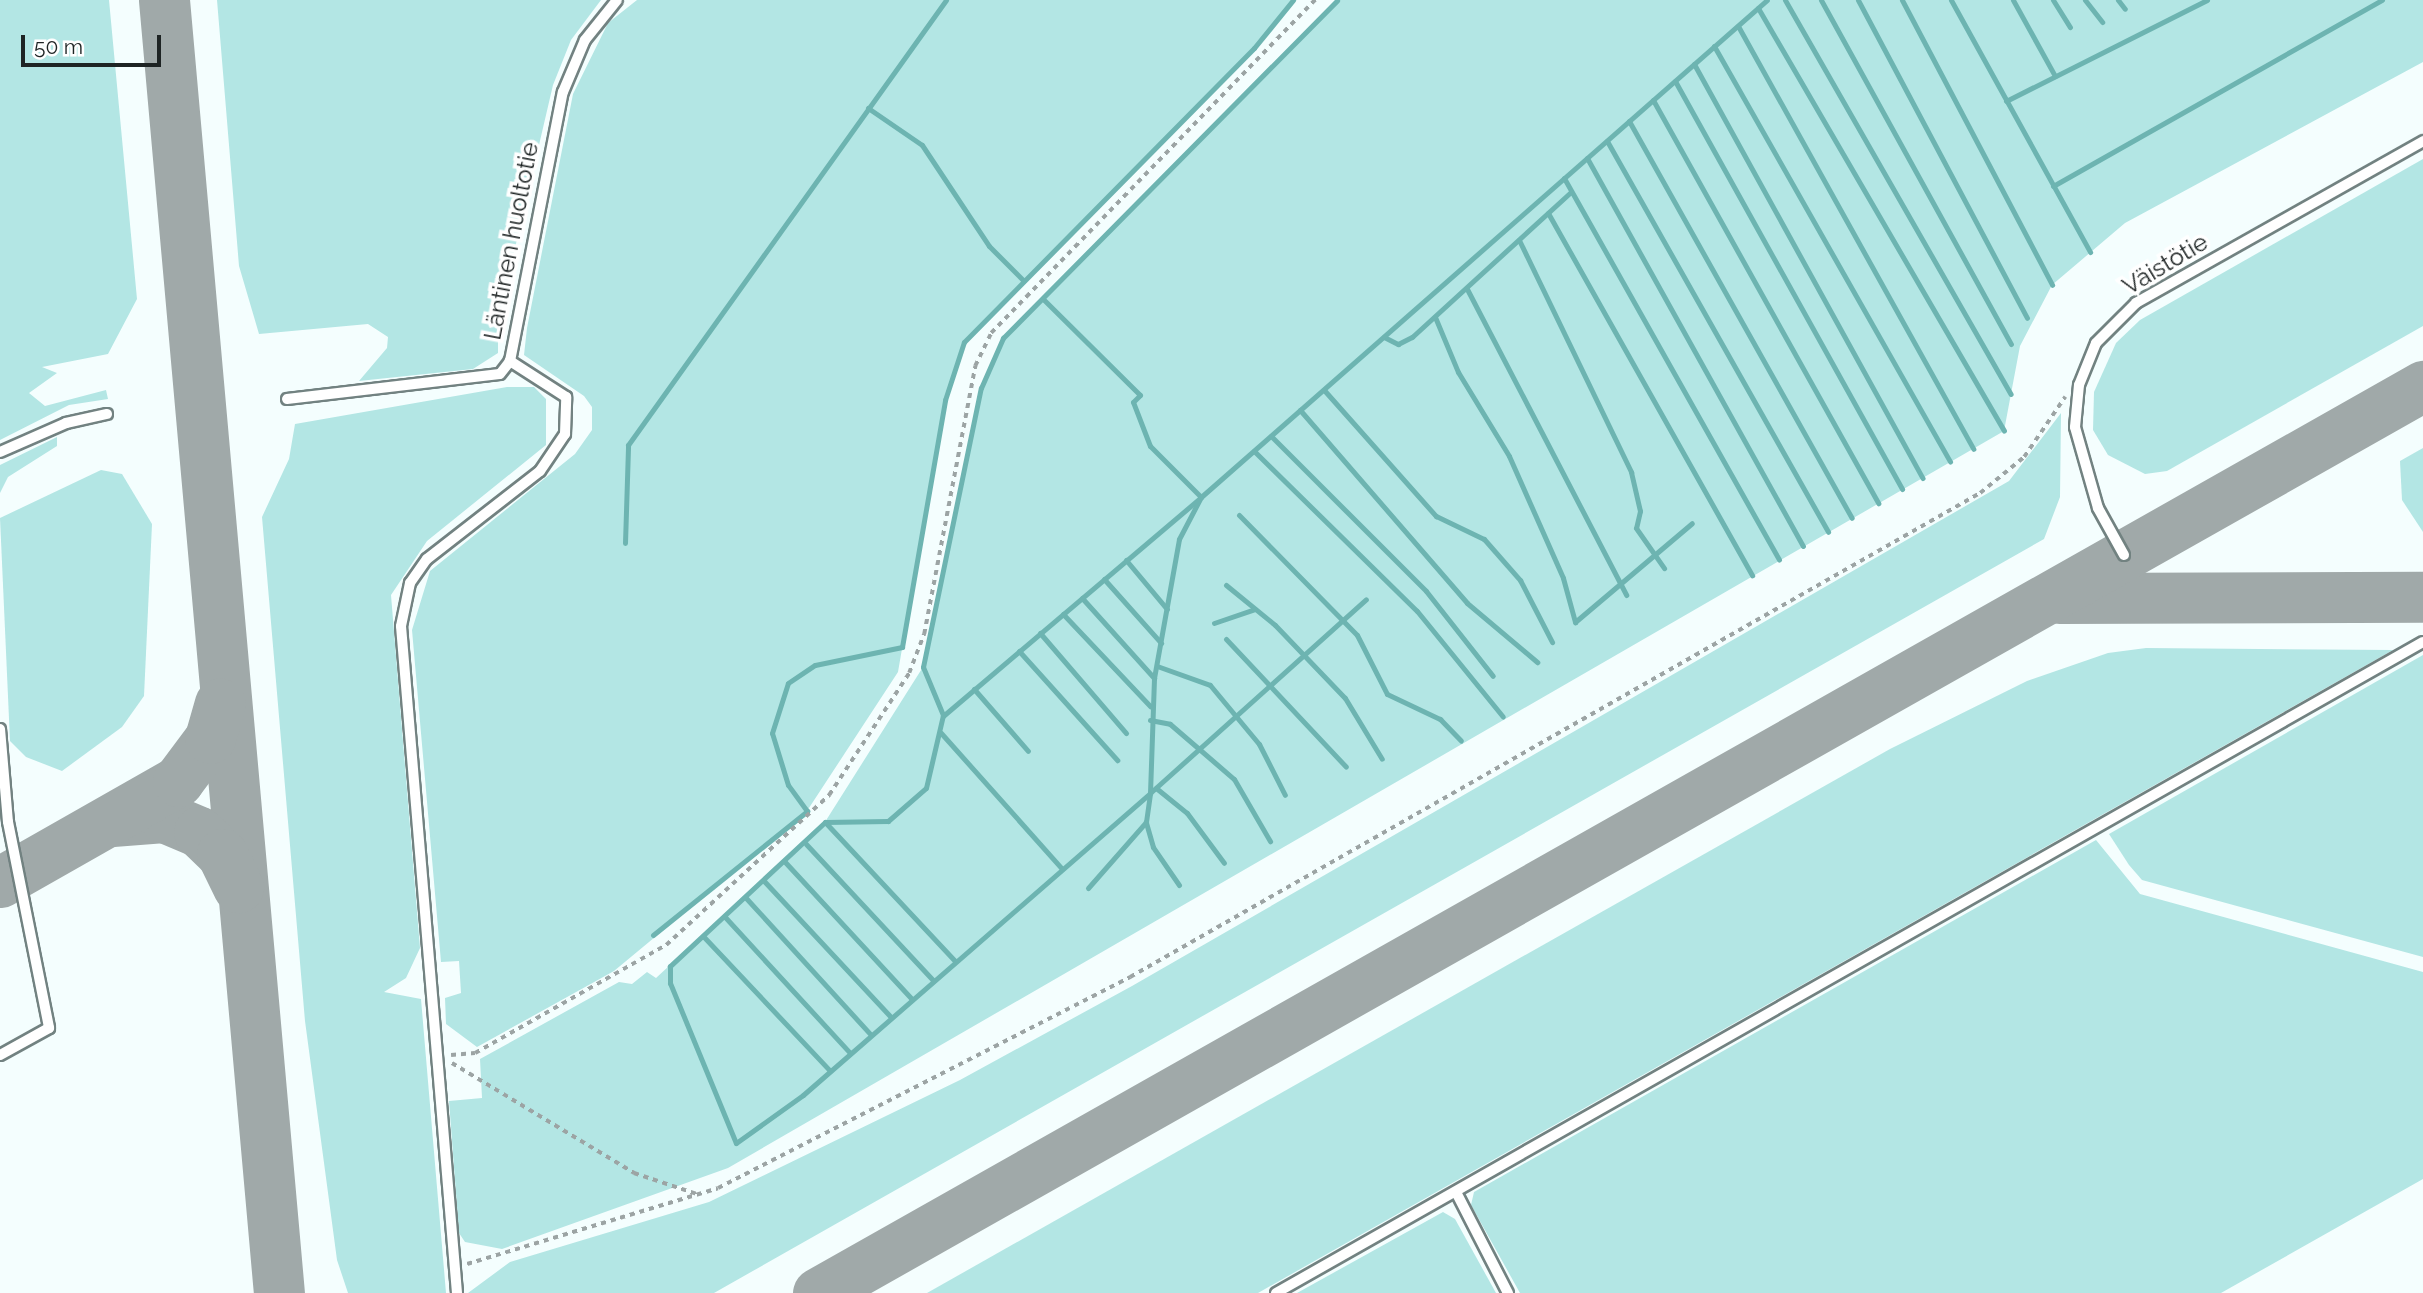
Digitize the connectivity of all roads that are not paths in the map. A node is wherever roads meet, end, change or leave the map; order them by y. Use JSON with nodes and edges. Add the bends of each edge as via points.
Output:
{"nodes":[{"id":1,"x":617,"y":0,"type":"edge"},
{"id":2,"x":2423,"y":141,"type":"edge"},
{"id":3,"x":510,"y":360,"type":"junction"},
{"id":4,"x":288,"y":399,"type":"dead end"},
{"id":5,"x":107,"y":414,"type":"dead end"},
{"id":6,"x":0,"y":452,"type":"edge"},
{"id":7,"x":2124,"y":555,"type":"dead end"},
{"id":8,"x":2423,"y":642,"type":"edge"},
{"id":9,"x":0,"y":729,"type":"edge"},
{"id":10,"x":0,"y":1055,"type":"edge"},
{"id":11,"x":1456,"y":1192,"type":"junction"},
{"id":12,"x":457,"y":1293,"type":"edge"},
{"id":13,"x":1276,"y":1293,"type":"edge"},
{"id":14,"x":1508,"y":1293,"type":"edge"}],
"edges":[{"from":1,"to":3,"type":"lane","name":"Läntinen huoltotie","via":[[585,40],[563,92]]},
{"from":2,"to":7,"type":"lane","name":"Väistötie","via":[[2136,303],[2096,343],[2079,386],[2075,427],[2083,470]]},
{"from":3,"to":4,"type":"lane","name":"Läntinen huoltotie","via":[[500,374],[479,379]]},
{"from":3,"to":12,"type":"lane","via":[[566,397],[565,434],[540,471],[427,559],[410,583],[401,626]]},
{"from":5,"to":6,"type":"lane","via":[[66,423]]},
{"from":8,"to":11,"type":"lane"},
{"from":9,"to":10,"type":"lane","via":[[8,822],[49,1028]]},
{"from":11,"to":13,"type":"lane"},
{"from":11,"to":14,"type":"lane"}]}
